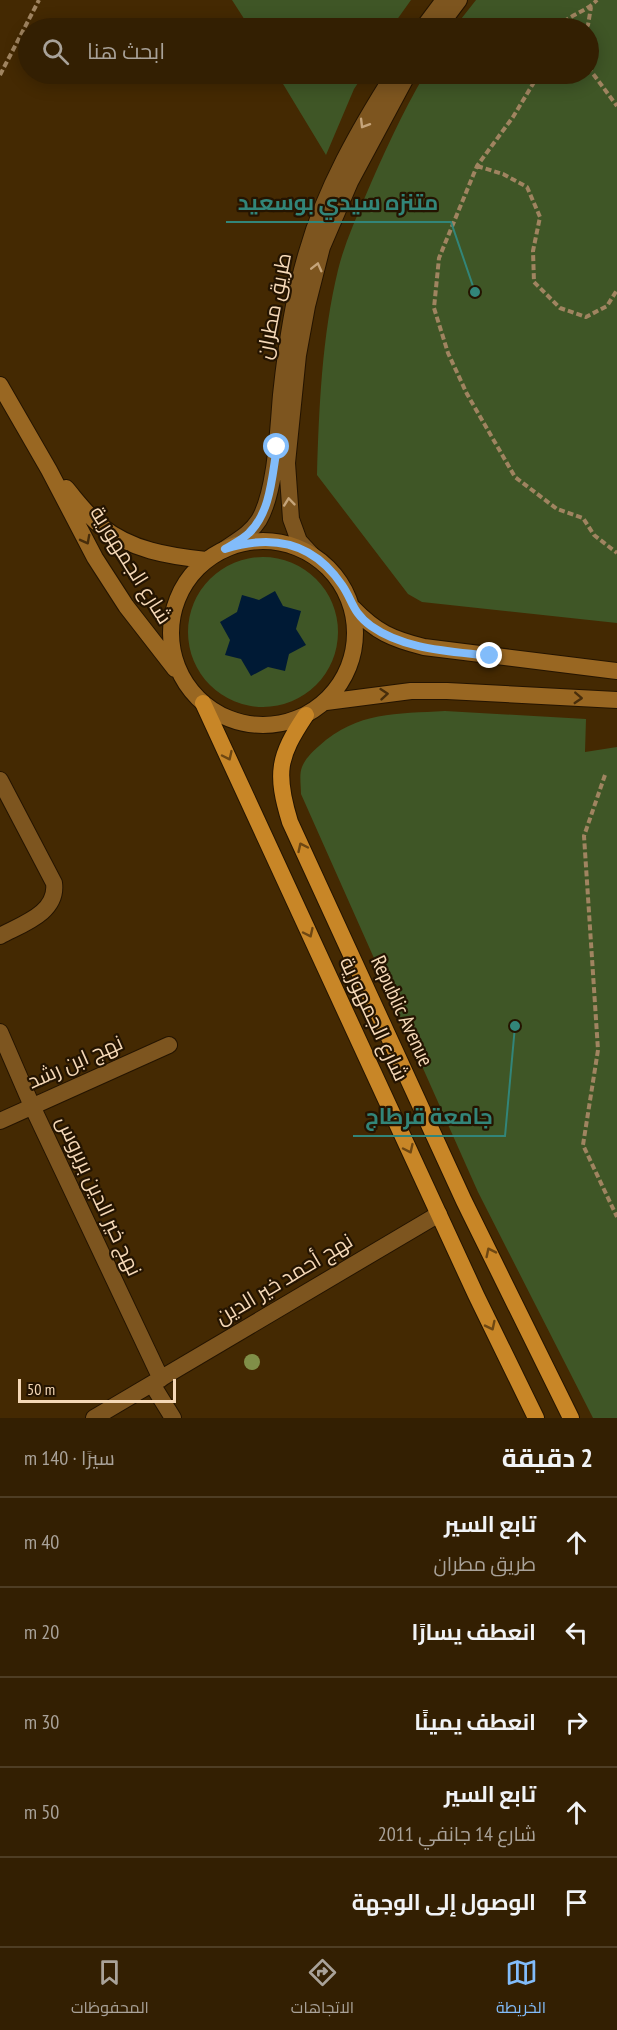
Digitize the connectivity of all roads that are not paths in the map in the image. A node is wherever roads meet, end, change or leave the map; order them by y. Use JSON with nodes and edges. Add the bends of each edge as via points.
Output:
{"nodes":[{"id":1,"x":444,"y":0,"type":"edge"},
{"id":2,"x":459,"y":0,"type":"edge"},
{"id":3,"x":430,"y":18,"type":"edge"},
{"id":4,"x":446,"y":18,"type":"edge"},
{"id":5,"x":388,"y":84,"type":"edge"},
{"id":6,"x":403,"y":84,"type":"edge"},
{"id":7,"x":0,"y":385,"type":"edge"},
{"id":8,"x":49,"y":470,"type":"junction"},
{"id":9,"x":225,"y":549,"type":"junction"},
{"id":10,"x":311,"y":554,"type":"junction"},
{"id":11,"x":206,"y":561,"type":"junction"},
{"id":12,"x":353,"y":608,"type":"junction"},
{"id":13,"x":617,"y":671,"type":"edge"},
{"id":14,"x":183,"y":679,"type":"junction"},
{"id":15,"x":617,"y":700,"type":"edge"},
{"id":16,"x":326,"y":702,"type":"junction"},
{"id":17,"x":203,"y":703,"type":"junction"},
{"id":18,"x":306,"y":715,"type":"junction"},
{"id":19,"x":0,"y":780,"type":"edge"},
{"id":20,"x":0,"y":936,"type":"edge"},
{"id":21,"x":0,"y":1032,"type":"edge"},
{"id":22,"x":169,"y":1045,"type":"dead end"},
{"id":23,"x":32,"y":1106,"type":"junction"},
{"id":24,"x":0,"y":1121,"type":"edge"},
{"id":25,"x":439,"y":1214,"type":"junction"},
{"id":26,"x":156,"y":1381,"type":"junction"},
{"id":27,"x":94,"y":1418,"type":"edge"},
{"id":28,"x":173,"y":1418,"type":"edge"},
{"id":29,"x":536,"y":1418,"type":"edge"},
{"id":30,"x":571,"y":1418,"type":"edge"}],
"edges":[{"from":1,"to":3,"type":"street"},
{"from":2,"to":4,"type":"street"},
{"from":5,"to":9,"type":"street","name":"طريق مطران","one_way":true,"via":[[354,141],[306,252],[286,349],[277,447],[265,508],[249,533]]},
{"from":10,"to":6,"type":"street","name":"طريق مطران","one_way":true,"via":[[299,540],[291,519],[286,463],[307,306],[322,247],[350,182]]},
{"from":7,"to":8,"type":"main road","name":"شارع الجمهورية"},
{"from":8,"to":11,"type":"main road","name":"شارع الجمهورية","via":[[99,525],[119,539],[170,557]]},
{"from":8,"to":14,"type":"main road","name":"شارع الجمهورية","one_way":true,"via":[[95,558],[126,606]]},
{"from":9,"to":10,"type":"main road","via":[[246,542],[269,541]]},
{"from":9,"to":11,"type":"main road"},
{"from":10,"to":12,"type":"main road","via":[[330,568]]},
{"from":11,"to":14,"type":"main road","via":[[190,576],[172,615],[170,637]]},
{"from":12,"to":13,"type":"main road","via":[[384,633],[424,647]]},
{"from":12,"to":16,"type":"main road","via":[[355,649],[349,668]]},
{"from":14,"to":17,"type":"main road"},
{"from":16,"to":15,"type":"main road","one_way":true,"via":[[411,692]]},
{"from":16,"to":18,"type":"main road"},
{"from":17,"to":18,"type":"main road","via":[[218,714],[252,725],[289,722]]},
{"from":17,"to":25,"type":"highway","name":"شارع الجمهورية","one_way":true},
{"from":30,"to":18,"type":"highway","name":"Republic Avenue","one_way":true,"via":[[464,1201],[291,822],[282,795],[283,754]]},
{"from":19,"to":20,"type":"street","via":[[54,883],[48,909]]},
{"from":21,"to":23,"type":"street","name":"نهج خير الدين بربروس"},
{"from":22,"to":23,"type":"street","name":"نهج ابن رشد"},
{"from":23,"to":24,"type":"street","name":"نهج ابن رشد"},
{"from":23,"to":26,"type":"street","name":"نهج خير الدين بربروس"},
{"from":25,"to":26,"type":"street","name":"نهج أحمد خير الدين"},
{"from":25,"to":29,"type":"highway","name":"شارع الجمهورية","one_way":true},
{"from":26,"to":27,"type":"street","name":"نهج أحمد خير الدين"},
{"from":26,"to":28,"type":"street"}]}
